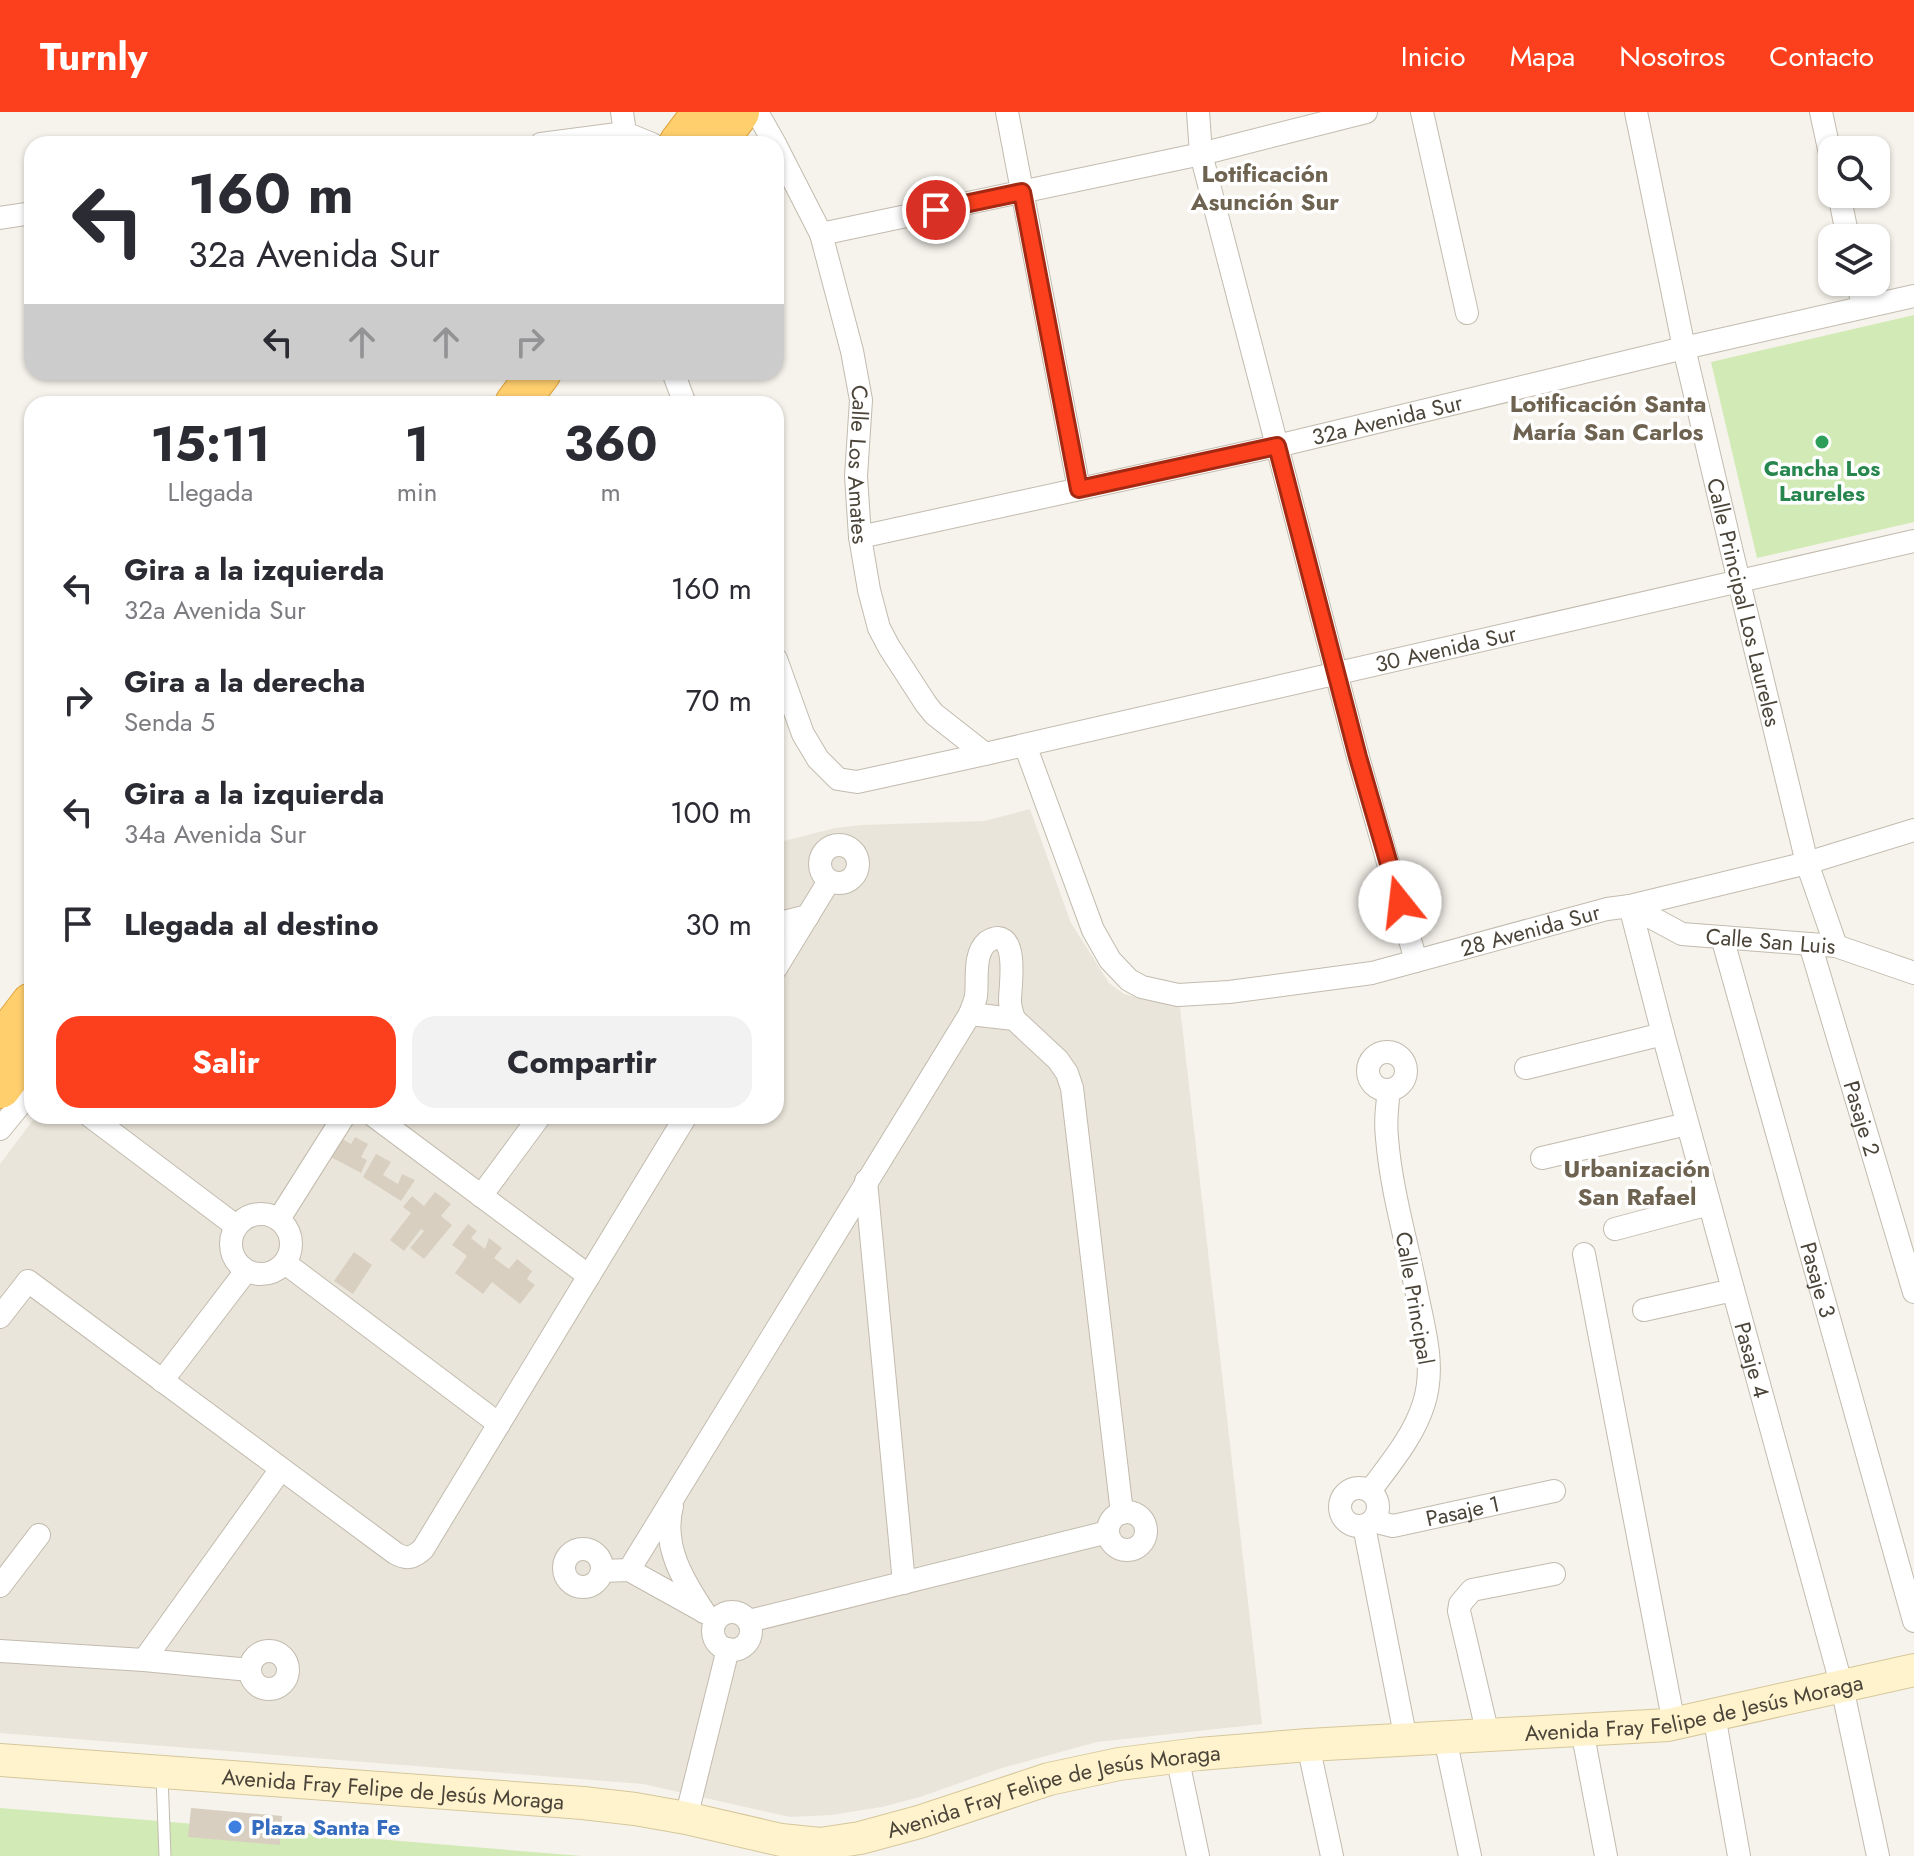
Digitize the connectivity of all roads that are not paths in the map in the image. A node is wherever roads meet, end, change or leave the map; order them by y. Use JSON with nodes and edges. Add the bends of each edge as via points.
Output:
{"nodes":[{"id":1,"x":704,"y":112,"type":"edge"},
{"id":2,"x":738,"y":112,"type":"edge"},
{"id":3,"x":757,"y":112,"type":"edge"},
{"id":4,"x":1007,"y":112,"type":"edge"},
{"id":5,"x":1198,"y":112,"type":"edge"},
{"id":6,"x":1366,"y":112,"type":"edge"},
{"id":7,"x":1422,"y":112,"type":"edge"},
{"id":8,"x":1636,"y":112,"type":"edge"},
{"id":9,"x":1821,"y":112,"type":"edge"},
{"id":10,"x":623,"y":122,"type":"edge"},
{"id":11,"x":571,"y":136,"type":"edge"},
{"id":12,"x":641,"y":136,"type":"edge"},
{"id":13,"x":686,"y":136,"type":"edge"},
{"id":14,"x":720,"y":136,"type":"edge"},
{"id":15,"x":771,"y":136,"type":"edge"},
{"id":16,"x":1826,"y":136,"type":"edge"},
{"id":17,"x":1201,"y":154,"type":"junction"},
{"id":18,"x":784,"y":161,"type":"edge"},
{"id":19,"x":1022,"y":192,"type":"junction"},
{"id":20,"x":24,"y":214,"type":"edge"},
{"id":21,"x":0,"y":218,"type":"edge"},
{"id":22,"x":821,"y":234,"type":"junction"},
{"id":23,"x":1861,"y":296,"type":"edge"},
{"id":24,"x":1914,"y":296,"type":"edge"},
{"id":25,"x":1863,"y":307,"type":"junction"},
{"id":26,"x":1467,"y":313,"type":"dead end"},
{"id":27,"x":1684,"y":348,"type":"junction"},
{"id":28,"x":1277,"y":446,"type":"junction"},
{"id":29,"x":1079,"y":489,"type":"junction"},
{"id":30,"x":860,"y":537,"type":"junction"},
{"id":31,"x":1914,"y":541,"type":"edge"},
{"id":32,"x":1739,"y":582,"type":"junction"},
{"id":33,"x":1337,"y":674,"type":"junction"},
{"id":34,"x":784,"y":681,"type":"edge"},
{"id":35,"x":1025,"y":745,"type":"junction"},
{"id":36,"x":985,"y":754,"type":"junction"},
{"id":37,"x":1914,"y":830,"type":"edge"},
{"id":38,"x":1807,"y":863,"type":"junction"},
{"id":39,"x":829,"y":881,"type":"dead end"},
{"id":40,"x":1630,"y":906,"type":"junction"},
{"id":41,"x":808,"y":916,"type":"junction"},
{"id":42,"x":784,"y":922,"type":"edge"},
{"id":43,"x":1722,"y":937,"type":"junction"},
{"id":44,"x":1810,"y":944,"type":"junction"},
{"id":45,"x":1836,"y":946,"type":"junction"},
{"id":46,"x":784,"y":955,"type":"edge"},
{"id":47,"x":1416,"y":961,"type":"junction"},
{"id":48,"x":1914,"y":973,"type":"edge"},
{"id":49,"x":24,"y":1014,"type":"edge"},
{"id":50,"x":970,"y":1014,"type":"junction"},
{"id":51,"x":1014,"y":1019,"type":"junction"},
{"id":52,"x":1663,"y":1034,"type":"junction"},
{"id":53,"x":0,"y":1046,"type":"edge"},
{"id":54,"x":24,"y":1055,"type":"edge"},
{"id":55,"x":1526,"y":1068,"type":"dead end"},
{"id":56,"x":0,"y":1087,"type":"edge"},
{"id":57,"x":1389,"y":1090,"type":"dead end"},
{"id":58,"x":24,"y":1100,"type":"edge"},
{"id":59,"x":101,"y":1124,"type":"edge"},
{"id":60,"x":339,"y":1124,"type":"edge"},
{"id":61,"x":385,"y":1124,"type":"edge"},
{"id":62,"x":534,"y":1124,"type":"edge"},
{"id":63,"x":681,"y":1124,"type":"edge"},
{"id":64,"x":1687,"y":1124,"type":"junction"},
{"id":65,"x":0,"y":1129,"type":"edge"},
{"id":66,"x":1542,"y":1158,"type":"dead end"},
{"id":67,"x":866,"y":1181,"type":"junction"},
{"id":68,"x":481,"y":1196,"type":"junction"},
{"id":69,"x":1709,"y":1204,"type":"junction"},
{"id":70,"x":279,"y":1219,"type":"junction"},
{"id":71,"x":236,"y":1226,"type":"junction"},
{"id":72,"x":1615,"y":1229,"type":"dead end"},
{"id":73,"x":1584,"y":1254,"type":"dead end"},
{"id":74,"x":285,"y":1263,"type":"junction"},
{"id":75,"x":246,"y":1271,"type":"junction"},
{"id":76,"x":589,"y":1276,"type":"junction"},
{"id":77,"x":1733,"y":1290,"type":"junction"},
{"id":78,"x":1914,"y":1292,"type":"edge"},
{"id":79,"x":1644,"y":1310,"type":"dead end"},
{"id":80,"x":0,"y":1317,"type":"edge"},
{"id":81,"x":162,"y":1381,"type":"junction"},
{"id":82,"x":499,"y":1424,"type":"junction"},
{"id":83,"x":281,"y":1469,"type":"junction"},
{"id":84,"x":1370,"y":1491,"type":"junction"},
{"id":85,"x":1554,"y":1491,"type":"dead end"},
{"id":86,"x":676,"y":1493,"type":"junction"},
{"id":87,"x":1122,"y":1513,"type":"junction"},
{"id":88,"x":1368,"y":1524,"type":"junction"},
{"id":89,"x":1108,"y":1532,"type":"junction"},
{"id":90,"x":39,"y":1535,"type":"dead end"},
{"id":91,"x":629,"y":1570,"type":"junction"},
{"id":92,"x":602,"y":1571,"type":"dead end"},
{"id":93,"x":1554,"y":1574,"type":"dead end"},
{"id":94,"x":904,"y":1583,"type":"junction"},
{"id":95,"x":0,"y":1586,"type":"edge"},
{"id":96,"x":710,"y":1615,"type":"junction"},
{"id":97,"x":749,"y":1621,"type":"junction"},
{"id":98,"x":1914,"y":1621,"type":"edge"},
{"id":99,"x":728,"y":1649,"type":"junction"},
{"id":100,"x":0,"y":1651,"type":"edge"},
{"id":101,"x":144,"y":1660,"type":"junction"},
{"id":102,"x":250,"y":1670,"type":"dead end"},
{"id":103,"x":1914,"y":1670,"type":"edge"},
{"id":104,"x":1842,"y":1687,"type":"junction"},
{"id":105,"x":1714,"y":1715,"type":"junction"},
{"id":106,"x":1674,"y":1724,"type":"junction"},
{"id":107,"x":1582,"y":1730,"type":"junction"},
{"id":108,"x":1488,"y":1735,"type":"junction"},
{"id":109,"x":1445,"y":1738,"type":"junction"},
{"id":110,"x":1406,"y":1740,"type":"junction"},
{"id":111,"x":1308,"y":1745,"type":"junction"},
{"id":112,"x":1177,"y":1756,"type":"junction"},
{"id":113,"x":0,"y":1760,"type":"edge"},
{"id":114,"x":162,"y":1772,"type":"junction"},
{"id":115,"x":686,"y":1818,"type":"junction"},
{"id":116,"x":867,"y":1847,"type":"edge"},
{"id":117,"x":802,"y":1849,"type":"edge"},
{"id":118,"x":165,"y":1856,"type":"edge"},
{"id":119,"x":1198,"y":1856,"type":"edge"},
{"id":120,"x":1332,"y":1856,"type":"edge"},
{"id":121,"x":1470,"y":1856,"type":"edge"},
{"id":122,"x":1606,"y":1856,"type":"edge"},
{"id":123,"x":1739,"y":1856,"type":"edge"},
{"id":124,"x":1878,"y":1856,"type":"edge"}],
"edges":[{"from":1,"to":13,"type":"highway"},
{"from":2,"to":14,"type":"highway"},
{"from":3,"to":15,"type":"street","name":"Calle Los Amates"},
{"from":4,"to":19,"type":"street"},
{"from":5,"to":17,"type":"street"},
{"from":6,"to":17,"type":"street"},
{"from":7,"to":26,"type":"street"},
{"from":8,"to":27,"type":"street","name":"Calle Principal Los Laureles"},
{"from":9,"to":16,"type":"street"},
{"from":10,"to":11,"type":"street"},
{"from":10,"to":12,"type":"street"},
{"from":17,"to":19,"type":"street"},
{"from":17,"to":28,"type":"street"},
{"from":18,"to":22,"type":"street","name":"Calle Los Amates"},
{"from":19,"to":22,"type":"street"},
{"from":19,"to":29,"type":"street"},
{"from":20,"to":21,"type":"street"},
{"from":22,"to":30,"type":"street","name":"Calle Los Amates","via":[[861,400],[856,476]]},
{"from":23,"to":25,"type":"street"},
{"from":24,"to":25,"type":"street","name":"32a Avenida Sur"},
{"from":25,"to":27,"type":"street","name":"32a Avenida Sur"},
{"from":27,"to":28,"type":"street","name":"32a Avenida Sur"},
{"from":27,"to":32,"type":"street","name":"Calle Principal Los Laureles"},
{"from":28,"to":29,"type":"street","name":"32a Avenida Sur"},
{"from":28,"to":33,"type":"street"},
{"from":29,"to":30,"type":"street","name":"32a Avenida Sur"},
{"from":30,"to":36,"type":"street","name":"Calle Los Amates","via":[[879,628],[889,647],[934,714]]},
{"from":31,"to":32,"type":"street","name":"30 Avenida Sur"},
{"from":32,"to":33,"type":"street","name":"30 Avenida Sur"},
{"from":32,"to":38,"type":"street","name":"Calle Principal Los Laureles"},
{"from":33,"to":35,"type":"street","name":"30 Avenida Sur"},
{"from":33,"to":47,"type":"street"},
{"from":34,"to":36,"type":"street","name":"30 Avenida Sur","via":[[803,734],[838,779],[857,782]]},
{"from":35,"to":36,"type":"street","name":"30 Avenida Sur"},
{"from":35,"to":47,"type":"street","name":"28 Avenida Sur","via":[[1093,930],[1129,980],[1178,995],[1229,992],[1372,973]]},
{"from":37,"to":38,"type":"street","name":"28 Avenida Sur"},
{"from":38,"to":40,"type":"street","name":"28 Avenida Sur"},
{"from":38,"to":45,"type":"street","name":"Calle Principal Los Laureles"},
{"from":39,"to":41,"type":"street"},
{"from":40,"to":43,"type":"street","name":"Calle San Luis","via":[[1682,934]]},
{"from":40,"to":47,"type":"street","name":"28 Avenida Sur"},
{"from":40,"to":52,"type":"street","name":"Pasaje 4"},
{"from":41,"to":42,"type":"street"},
{"from":41,"to":46,"type":"street"},
{"from":43,"to":44,"type":"street","name":"Calle San Luis"},
{"from":43,"to":98,"type":"street","name":"Pasaje 3"},
{"from":44,"to":45,"type":"street","name":"Calle San Luis"},
{"from":44,"to":78,"type":"street","name":"Pasaje 2"},
{"from":45,"to":48,"type":"street","name":"Calle San Luis"},
{"from":49,"to":53,"type":"highway"},
{"from":50,"to":51,"type":"street"},
{"from":50,"to":51,"type":"street","via":[[978,959],[982,948],[997,938],[1011,953]]},
{"from":50,"to":67,"type":"street"},
{"from":51,"to":87,"type":"street","via":[[1058,1060],[1072,1088]]},
{"from":52,"to":55,"type":"street"},
{"from":52,"to":64,"type":"street","name":"Pasaje 4"},
{"from":54,"to":56,"type":"highway"},
{"from":57,"to":84,"type":"street","name":"Calle Principal","via":[[1387,1139],[1428,1349],[1429,1383],[1417,1422]]},
{"from":58,"to":65,"type":"street"},
{"from":59,"to":71,"type":"street"},
{"from":60,"to":70,"type":"street"},
{"from":61,"to":68,"type":"street"},
{"from":62,"to":68,"type":"street"},
{"from":63,"to":76,"type":"street"},
{"from":64,"to":66,"type":"street"},
{"from":64,"to":69,"type":"street","name":"Pasaje 4"},
{"from":67,"to":86,"type":"street"},
{"from":67,"to":94,"type":"street"},
{"from":68,"to":76,"type":"street"},
{"from":69,"to":72,"type":"street"},
{"from":69,"to":77,"type":"street","name":"Pasaje 4"},
{"from":70,"to":71,"type":"street","via":[[259,1213]]},
{"from":70,"to":74,"type":"street","via":[[290,1235]]},
{"from":71,"to":75,"type":"street","via":[[231,1250]]},
{"from":73,"to":106,"type":"street"},
{"from":74,"to":75,"type":"street","via":[[269,1273]]},
{"from":74,"to":82,"type":"street"},
{"from":75,"to":81,"type":"street"},
{"from":76,"to":82,"type":"street"},
{"from":77,"to":79,"type":"street"},
{"from":77,"to":104,"type":"street","name":"Pasaje 4"},
{"from":80,"to":81,"type":"street","via":[[28,1281]]},
{"from":81,"to":83,"type":"street"},
{"from":82,"to":83,"type":"street","via":[[423,1549],[411,1557],[395,1553]]},
{"from":83,"to":101,"type":"street"},
{"from":84,"to":88,"type":"street","via":[[1378,1504]]},
{"from":84,"to":88,"type":"street","via":[[1348,1491],[1340,1508],[1349,1524]]},
{"from":85,"to":88,"type":"street","name":"Pasaje 1","via":[[1393,1526]]},
{"from":86,"to":91,"type":"street"},
{"from":86,"to":96,"type":"street","via":[[669,1519],[672,1554]]},
{"from":87,"to":89,"type":"street","via":[[1112,1519]]},
{"from":87,"to":89,"type":"street","via":[[1144,1522],[1140,1546],[1129,1551],[1117,1548]]},
{"from":88,"to":110,"type":"street"},
{"from":89,"to":94,"type":"street"},
{"from":90,"to":95,"type":"street"},
{"from":91,"to":92,"type":"street"},
{"from":91,"to":96,"type":"street"},
{"from":93,"to":108,"type":"street","via":[[1472,1590],[1460,1604]]},
{"from":94,"to":97,"type":"street"},
{"from":96,"to":97,"type":"street","via":[[734,1611]]},
{"from":96,"to":99,"type":"street","via":[[717,1643]]},
{"from":97,"to":99,"type":"street","via":[[749,1640]]},
{"from":99,"to":115,"type":"street"},
{"from":100,"to":101,"type":"street"},
{"from":101,"to":102,"type":"street"},
{"from":103,"to":104,"type":"street","name":"Avenida Fray Felipe de Jesús Moraga"},
{"from":104,"to":105,"type":"street","name":"Avenida Fray Felipe de Jesús Moraga"},
{"from":104,"to":124,"type":"street","name":"Pasaje 4"},
{"from":105,"to":106,"type":"street","name":"Avenida Fray Felipe de Jesús Moraga"},
{"from":105,"to":123,"type":"street"},
{"from":106,"to":107,"type":"street","name":"Avenida Fray Felipe de Jesús Moraga"},
{"from":107,"to":108,"type":"street","name":"Avenida Fray Felipe de Jesús Moraga"},
{"from":107,"to":122,"type":"street"},
{"from":108,"to":109,"type":"street","name":"Avenida Fray Felipe de Jesús Moraga"},
{"from":109,"to":110,"type":"street","name":"Avenida Fray Felipe de Jesús Moraga"},
{"from":109,"to":121,"type":"street"},
{"from":110,"to":111,"type":"street","name":"Avenida Fray Felipe de Jesús Moraga"},
{"from":111,"to":112,"type":"street","name":"Avenida Fray Felipe de Jesús Moraga"},
{"from":111,"to":120,"type":"street"},
{"from":112,"to":116,"type":"street","name":"Avenida Fray Felipe de Jesús Moraga","via":[[1049,1779],[919,1822]]},
{"from":112,"to":119,"type":"street"},
{"from":113,"to":114,"type":"street","name":"Avenida Fray Felipe de Jesús Moraga"},
{"from":114,"to":115,"type":"street","name":"Avenida Fray Felipe de Jesús Moraga","via":[[583,1803]]},
{"from":114,"to":118,"type":"lane"},
{"from":115,"to":117,"type":"street","name":"Avenida Fray Felipe de Jesús Moraga"},
{"from":116,"to":117,"type":"street","name":"Avenida Fray Felipe de Jesús Moraga","via":[[820,1844]]}]}
